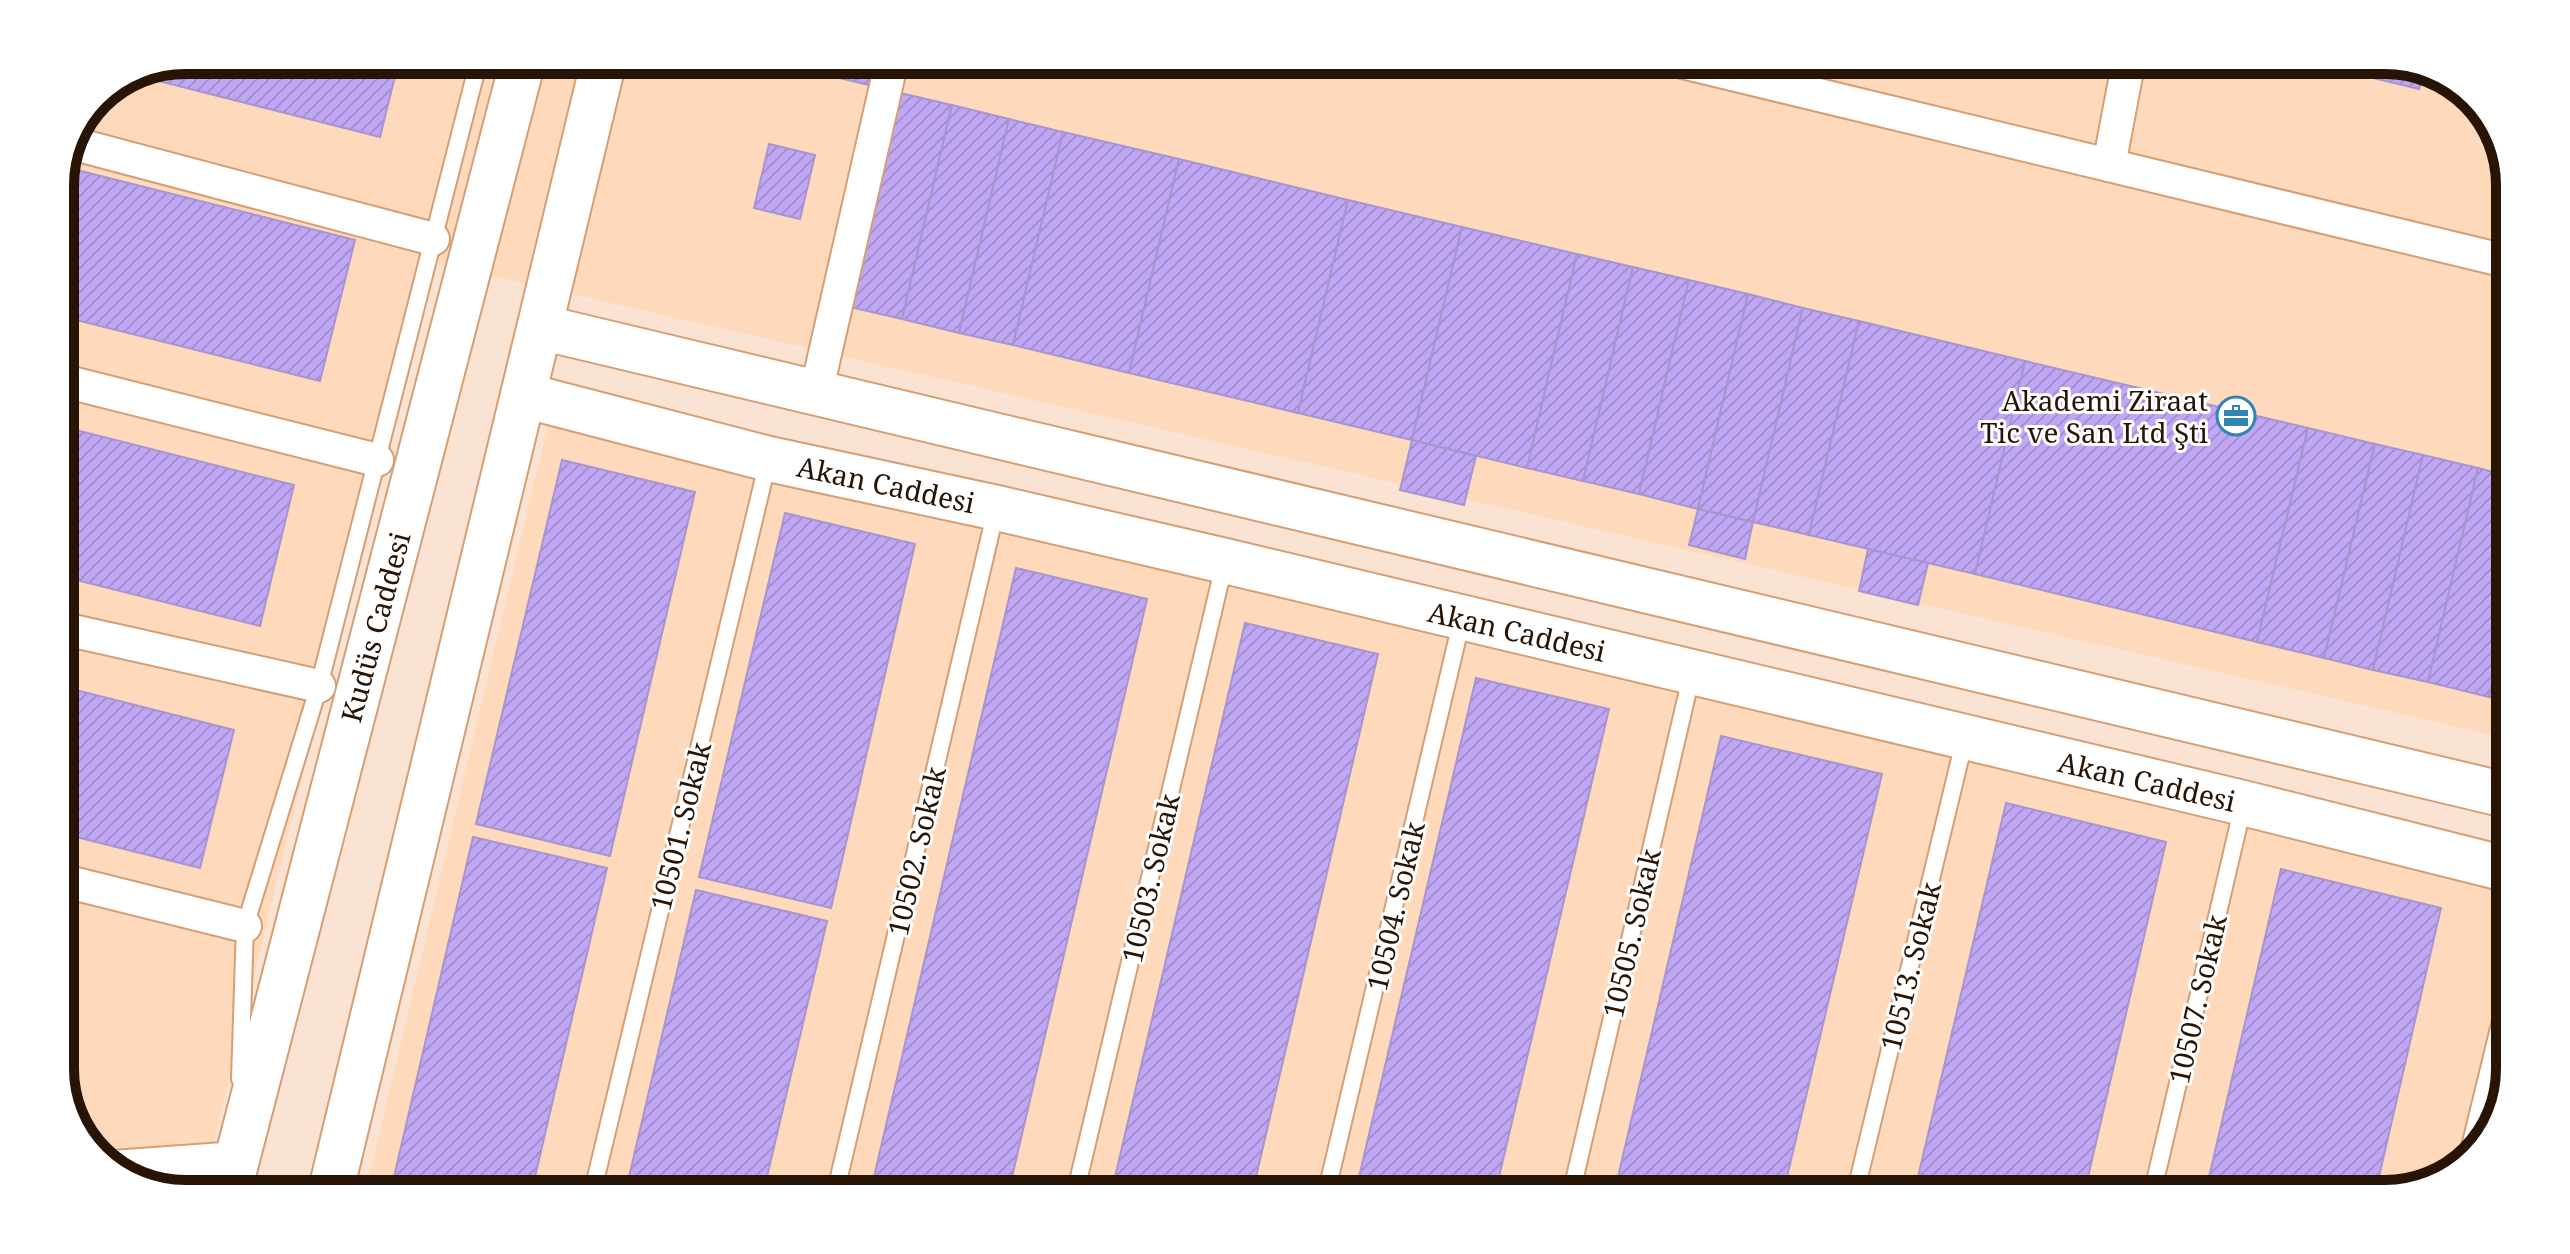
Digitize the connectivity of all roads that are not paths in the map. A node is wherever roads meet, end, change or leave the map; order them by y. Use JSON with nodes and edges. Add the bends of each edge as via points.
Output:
{"nodes":[{"id":1,"x":475,"y":74,"type":"edge"},
{"id":2,"x":519,"y":74,"type":"edge"},
{"id":3,"x":601,"y":74,"type":"edge"},
{"id":4,"x":889,"y":74,"type":"edge"},
{"id":5,"x":1732,"y":74,"type":"edge"},
{"id":6,"x":2126,"y":74,"type":"edge"},
{"id":7,"x":82,"y":146,"type":"edge"},
{"id":8,"x":2109,"y":165,"type":"junction"},
{"id":9,"x":433,"y":239,"type":"junction"},
{"id":10,"x":2496,"y":259,"type":"edge"},
{"id":11,"x":540,"y":327,"type":"junction"},
{"id":12,"x":74,"y":384,"type":"edge"},
{"id":13,"x":816,"y":393,"type":"junction"},
{"id":14,"x":523,"y":395,"type":"junction"},
{"id":15,"x":769,"y":459,"type":"junction"},
{"id":16,"x":377,"y":460,"type":"junction"},
{"id":17,"x":997,"y":508,"type":"junction"},
{"id":18,"x":1225,"y":561,"type":"junction"},
{"id":19,"x":1463,"y":618,"type":"junction"},
{"id":20,"x":74,"y":631,"type":"edge"},
{"id":21,"x":1692,"y":673,"type":"junction"},
{"id":22,"x":319,"y":686,"type":"junction"},
{"id":23,"x":1965,"y":738,"type":"junction"},
{"id":24,"x":2496,"y":793,"type":"edge"},
{"id":25,"x":2243,"y":803,"type":"junction"},
{"id":26,"x":2496,"y":866,"type":"edge"},
{"id":27,"x":74,"y":883,"type":"edge"},
{"id":28,"x":245,"y":926,"type":"junction"},
{"id":29,"x":2496,"y":1040,"type":"edge"},
{"id":30,"x":2472,"y":1138,"type":"edge"},
{"id":31,"x":136,"y":1169,"type":"edge"},
{"id":32,"x":232,"y":1176,"type":"edge"},
{"id":33,"x":333,"y":1180,"type":"edge"},
{"id":34,"x":595,"y":1180,"type":"edge"},
{"id":35,"x":838,"y":1180,"type":"edge"},
{"id":36,"x":1078,"y":1180,"type":"edge"},
{"id":37,"x":1329,"y":1180,"type":"edge"},
{"id":38,"x":1574,"y":1180,"type":"edge"},
{"id":39,"x":1858,"y":1180,"type":"edge"},
{"id":40,"x":2155,"y":1180,"type":"edge"}],
"edges":[{"from":1,"to":9,"type":"lane"},
{"from":2,"to":32,"type":"street","name":"Kudüs Caddesi"},
{"from":3,"to":11,"type":"street"},
{"from":4,"to":13,"type":"street"},
{"from":5,"to":8,"type":"street"},
{"from":6,"to":8,"type":"street"},
{"from":7,"to":9,"type":"street"},
{"from":8,"to":10,"type":"street"},
{"from":9,"to":16,"type":"lane"},
{"from":11,"to":13,"type":"street"},
{"from":11,"to":14,"type":"street"},
{"from":12,"to":16,"type":"street"},
{"from":13,"to":24,"type":"street"},
{"from":14,"to":15,"type":"street","name":"Akan Caddesi"},
{"from":14,"to":33,"type":"street"},
{"from":15,"to":17,"type":"street","name":"Akan Caddesi"},
{"from":15,"to":34,"type":"lane","name":"10501. Sokak"},
{"from":16,"to":22,"type":"lane"},
{"from":17,"to":18,"type":"street","name":"Akan Caddesi"},
{"from":17,"to":35,"type":"lane","name":"10502. Sokak"},
{"from":18,"to":19,"type":"street","name":"Akan Caddesi"},
{"from":18,"to":36,"type":"lane","name":"10503. Sokak"},
{"from":19,"to":21,"type":"street","name":"Akan Caddesi"},
{"from":19,"to":37,"type":"lane","name":"10504. Sokak"},
{"from":20,"to":22,"type":"street"},
{"from":21,"to":23,"type":"street","name":"Akan Caddesi"},
{"from":21,"to":38,"type":"lane","name":"10505. Sokak"},
{"from":22,"to":28,"type":"lane"},
{"from":23,"to":25,"type":"street","name":"Akan Caddesi"},
{"from":23,"to":39,"type":"lane","name":"10513. Sokak"},
{"from":25,"to":26,"type":"street","name":"Akan Caddesi"},
{"from":25,"to":40,"type":"lane","name":"10507. Sokak"},
{"from":27,"to":28,"type":"street"},
{"from":28,"to":32,"type":"lane"},
{"from":29,"to":30,"type":"lane"},
{"from":31,"to":32,"type":"street"}]}
